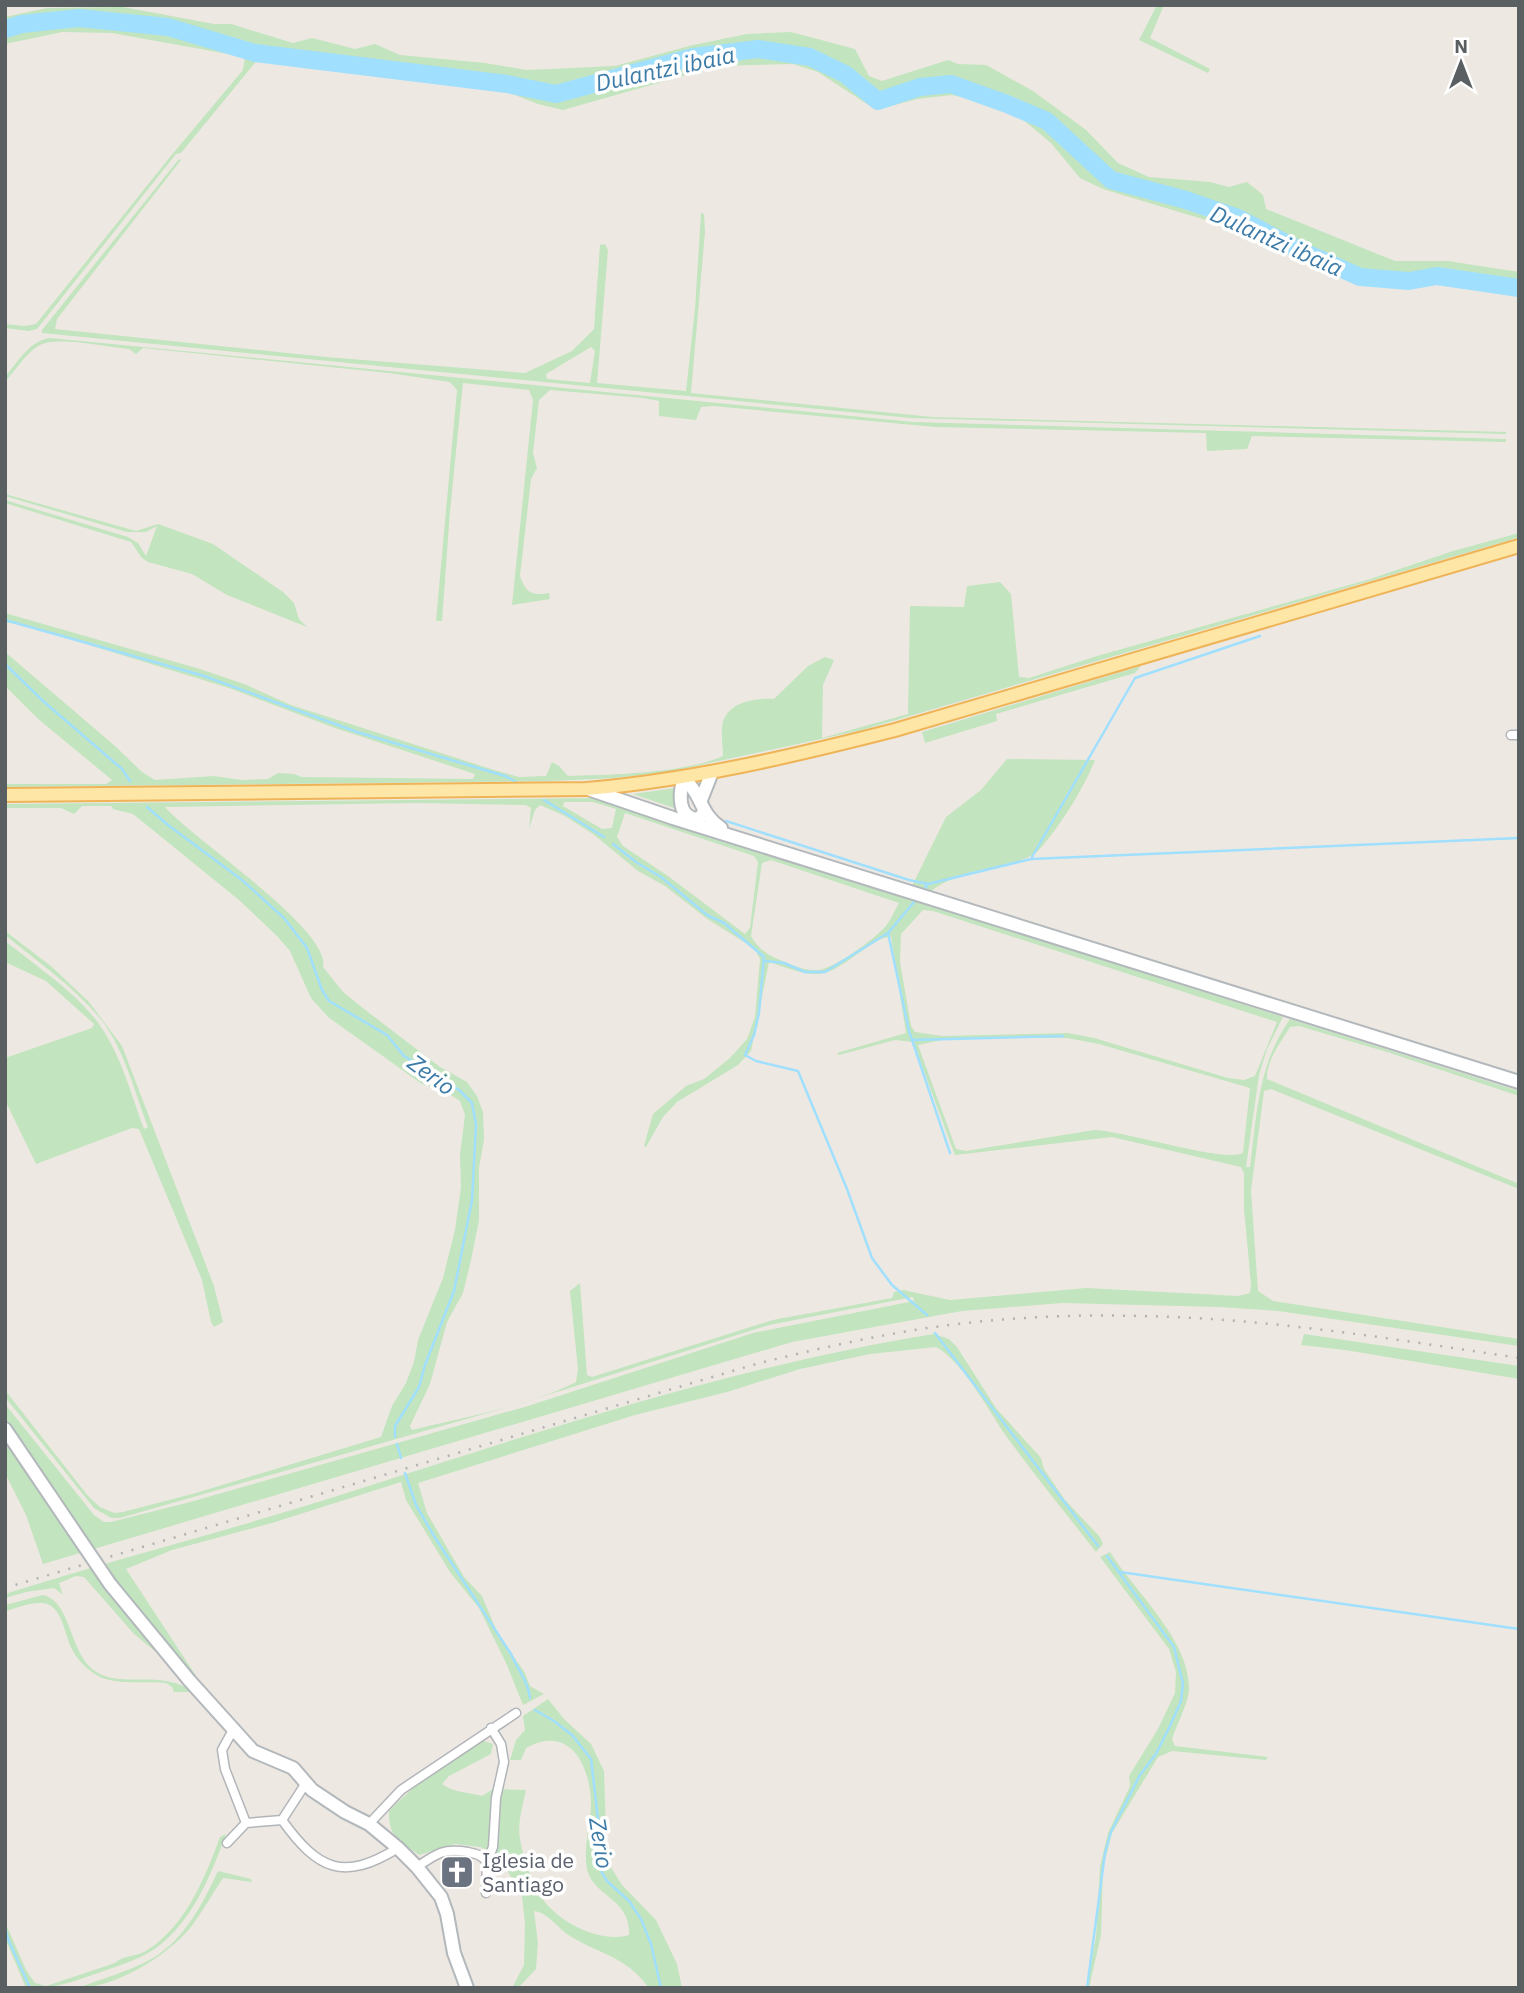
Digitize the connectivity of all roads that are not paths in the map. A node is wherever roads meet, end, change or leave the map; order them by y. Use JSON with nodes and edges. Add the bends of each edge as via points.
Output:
{"nodes":[{"id":1,"x":1519,"y":546,"type":"edge"},
{"id":2,"x":712,"y":772,"type":"junction"},
{"id":3,"x":684,"y":778,"type":"junction"},
{"id":4,"x":587,"y":789,"type":"junction"},
{"id":5,"x":5,"y":795,"type":"edge"},
{"id":6,"x":697,"y":814,"type":"junction"},
{"id":7,"x":1519,"y":1082,"type":"edge"},
{"id":8,"x":5,"y":1429,"type":"edge"},
{"id":9,"x":516,"y":1713,"type":"dead end"},
{"id":10,"x":491,"y":1728,"type":"junction"},
{"id":11,"x":233,"y":1730,"type":"junction"},
{"id":12,"x":306,"y":1783,"type":"junction"},
{"id":13,"x":282,"y":1820,"type":"junction"},
{"id":14,"x":246,"y":1823,"type":"junction"},
{"id":15,"x":369,"y":1824,"type":"junction"},
{"id":16,"x":228,"y":1843,"type":"dead end"},
{"id":17,"x":398,"y":1848,"type":"junction"},
{"id":18,"x":487,"y":1863,"type":"junction"},
{"id":19,"x":417,"y":1867,"type":"junction"},
{"id":20,"x":486,"y":1893,"type":"dead end"},
{"id":21,"x":467,"y":1988,"type":"edge"}],
"edges":[{"from":1,"to":2,"type":"main road","via":[[895,730]]},
{"from":2,"to":3,"type":"main road"},
{"from":2,"to":6,"type":"street"},
{"from":3,"to":4,"type":"main road"},
{"from":3,"to":6,"type":"street"},
{"from":3,"to":6,"type":"street","via":[[679,793],[683,809],[688,817]]},
{"from":4,"to":5,"type":"main road"},
{"from":4,"to":6,"type":"street"},
{"from":6,"to":7,"type":"street","via":[[733,835]]},
{"from":8,"to":11,"type":"street","bridge":true,"via":[[110,1584]]},
{"from":9,"to":10,"type":"street"},
{"from":10,"to":15,"type":"street","via":[[401,1790]]},
{"from":10,"to":18,"type":"street","via":[[501,1744],[504,1762]]},
{"from":11,"to":12,"type":"street","via":[[253,1751],[292,1768]]},
{"from":11,"to":14,"type":"street","via":[[222,1751]]},
{"from":12,"to":13,"type":"street"},
{"from":12,"to":15,"type":"street","via":[[324,1800]]},
{"from":13,"to":14,"type":"street"},
{"from":13,"to":17,"type":"street","via":[[312,1856],[333,1868],[379,1859]]},
{"from":14,"to":16,"type":"street"},
{"from":15,"to":17,"type":"street"},
{"from":17,"to":19,"type":"street"},
{"from":18,"to":19,"type":"street","via":[[480,1855],[451,1849]]},
{"from":18,"to":20,"type":"street"},
{"from":19,"to":21,"type":"street","via":[[441,1896]]}]}
